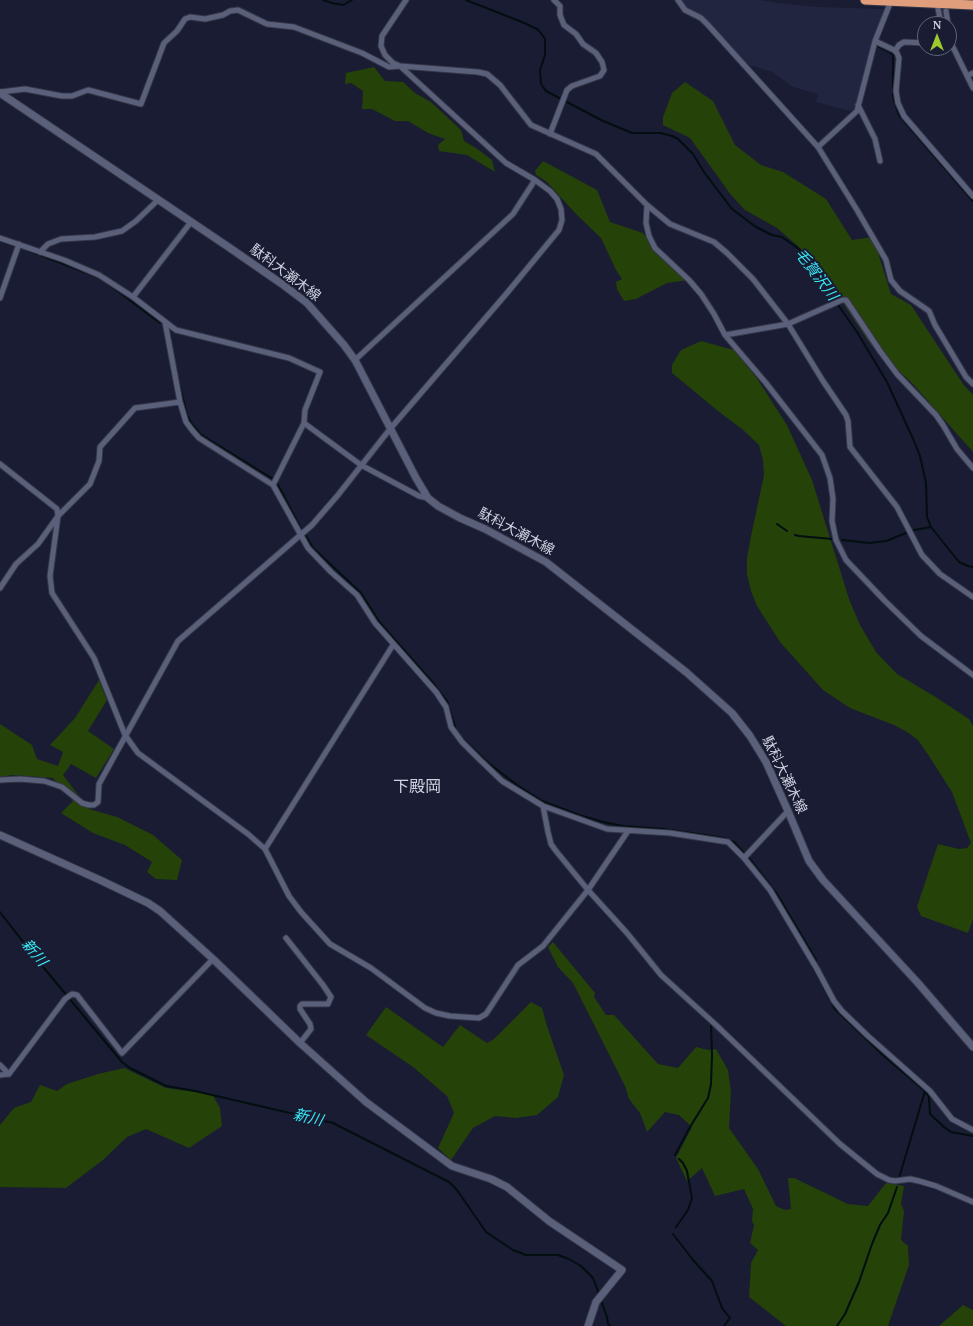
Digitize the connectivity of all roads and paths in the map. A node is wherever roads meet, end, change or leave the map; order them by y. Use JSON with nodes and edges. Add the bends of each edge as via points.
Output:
{"nodes":[{"id":1,"x":406,"y":0,"type":"edge"},
{"id":2,"x":554,"y":0,"type":"edge"},
{"id":3,"x":678,"y":0,"type":"edge"},
{"id":4,"x":865,"y":0,"type":"edge"},
{"id":5,"x":891,"y":1,"type":"junction"},
{"id":6,"x":937,"y":3,"type":"junction"},
{"id":7,"x":973,"y":5,"type":"edge"},
{"id":8,"x":946,"y":11,"type":"dead end"},
{"id":9,"x":939,"y":16,"type":"edge"},
{"id":10,"x":947,"y":16,"type":"edge"},
{"id":11,"x":875,"y":41,"type":"junction"},
{"id":12,"x":917,"y":43,"type":"edge"},
{"id":13,"x":895,"y":51,"type":"junction"},
{"id":14,"x":956,"y":56,"type":"edge"},
{"id":15,"x":400,"y":66,"type":"junction"},
{"id":16,"x":973,"y":73,"type":"edge"},
{"id":17,"x":967,"y":76,"type":"junction"},
{"id":18,"x":973,"y":88,"type":"edge"},
{"id":19,"x":0,"y":93,"type":"edge"},
{"id":20,"x":858,"y":105,"type":"junction"},
{"id":21,"x":550,"y":134,"type":"junction"},
{"id":22,"x":818,"y":147,"type":"junction"},
{"id":23,"x":880,"y":161,"type":"dead end"},
{"id":24,"x":535,"y":180,"type":"junction"},
{"id":25,"x":973,"y":196,"type":"edge"},
{"id":26,"x":158,"y":200,"type":"junction"},
{"id":27,"x":647,"y":206,"type":"junction"},
{"id":28,"x":191,"y":222,"type":"junction"},
{"id":29,"x":0,"y":238,"type":"edge"},
{"id":30,"x":19,"y":244,"type":"junction"},
{"id":31,"x":40,"y":252,"type":"junction"},
{"id":32,"x":133,"y":297,"type":"junction"},
{"id":33,"x":0,"y":298,"type":"edge"},
{"id":34,"x":165,"y":322,"type":"junction"},
{"id":35,"x":788,"y":324,"type":"junction"},
{"id":36,"x":725,"y":335,"type":"junction"},
{"id":37,"x":355,"y":360,"type":"junction"},
{"id":38,"x":973,"y":384,"type":"edge"},
{"id":39,"x":180,"y":402,"type":"junction"},
{"id":40,"x":304,"y":423,"type":"junction"},
{"id":41,"x":390,"y":429,"type":"junction"},
{"id":42,"x":0,"y":464,"type":"edge"},
{"id":43,"x":361,"y":465,"type":"junction"},
{"id":44,"x":973,"y":468,"type":"edge"},
{"id":45,"x":275,"y":482,"type":"junction"},
{"id":46,"x":428,"y":498,"type":"junction"},
{"id":47,"x":58,"y":516,"type":"junction"},
{"id":48,"x":301,"y":533,"type":"junction"},
{"id":49,"x":0,"y":588,"type":"edge"},
{"id":50,"x":973,"y":597,"type":"edge"},
{"id":51,"x":393,"y":645,"type":"junction"},
{"id":52,"x":973,"y":675,"type":"edge"},
{"id":53,"x":125,"y":735,"type":"junction"},
{"id":54,"x":0,"y":780,"type":"edge"},
{"id":55,"x":544,"y":806,"type":"junction"},
{"id":56,"x":788,"y":811,"type":"junction"},
{"id":57,"x":628,"y":831,"type":"junction"},
{"id":58,"x":0,"y":835,"type":"edge"},
{"id":59,"x":265,"y":849,"type":"junction"},
{"id":60,"x":744,"y":858,"type":"junction"},
{"id":61,"x":588,"y":890,"type":"junction"},
{"id":62,"x":286,"y":938,"type":"dead end"},
{"id":63,"x":213,"y":959,"type":"junction"},
{"id":64,"x":300,"y":1043,"type":"junction"},
{"id":65,"x":973,"y":1047,"type":"edge"},
{"id":66,"x":0,"y":1065,"type":"edge"},
{"id":67,"x":9,"y":1074,"type":"junction"},
{"id":68,"x":0,"y":1075,"type":"edge"},
{"id":69,"x":973,"y":1130,"type":"edge"},
{"id":70,"x":973,"y":1202,"type":"edge"},
{"id":71,"x":588,"y":1326,"type":"edge"}],
"edges":[{"from":1,"to":15,"type":"street","via":[[381,41],[385,55]]},
{"from":2,"to":21,"type":"street","via":[[560,6],[564,25],[596,53],[604,70],[600,76],[566,90]]},
{"from":3,"to":22,"type":"street","via":[[685,10],[701,18],[708,25]]},
{"from":4,"to":5,"type":"highway"},
{"from":5,"to":6,"type":"highway"},
{"from":5,"to":11,"type":"street"},
{"from":6,"to":7,"type":"highway"},
{"from":6,"to":9,"type":"street"},
{"from":8,"to":10,"type":"street"},
{"from":11,"to":13,"type":"street"},
{"from":11,"to":20,"type":"street"},
{"from":12,"to":13,"type":"street","via":[[904,42]]},
{"from":13,"to":25,"type":"street","via":[[899,58],[896,91],[904,116]]},
{"from":14,"to":17,"type":"street"},
{"from":15,"to":19,"type":"street","via":[[389,67],[362,53],[294,27],[267,24],[238,10],[205,19],[185,19],[164,43],[141,104],[88,90],[72,96],[25,89]]},
{"from":15,"to":21,"type":"street","via":[[487,74],[500,85],[531,125]]},
{"from":15,"to":24,"type":"street","via":[[506,163]]},
{"from":16,"to":17,"type":"street"},
{"from":17,"to":18,"type":"street"},
{"from":19,"to":26,"type":"main road","name":"駄科大瀬木線"},
{"from":20,"to":22,"type":"street","via":[[857,111]]},
{"from":20,"to":23,"type":"street","via":[[875,139]]},
{"from":21,"to":27,"type":"street","via":[[596,154]]},
{"from":22,"to":38,"type":"street","via":[[886,260],[891,280],[900,291],[929,311],[966,377]]},
{"from":24,"to":37,"type":"street","via":[[513,214]]},
{"from":24,"to":41,"type":"street","via":[[550,190],[557,199],[562,220],[559,230]]},
{"from":26,"to":28,"type":"main road","name":"駄科大瀬木線"},
{"from":26,"to":31,"type":"street","via":[[122,231],[95,238],[61,239],[48,244]]},
{"from":27,"to":35,"type":"street","via":[[670,224],[714,242],[753,279]]},
{"from":27,"to":36,"type":"street","via":[[646,223],[655,248],[701,294]]},
{"from":28,"to":32,"type":"street"},
{"from":28,"to":37,"type":"main road","name":"駄科大瀬木線","via":[[307,303]]},
{"from":29,"to":30,"type":"street"},
{"from":30,"to":31,"type":"street"},
{"from":30,"to":33,"type":"street"},
{"from":31,"to":32,"type":"street","via":[[99,275]]},
{"from":32,"to":34,"type":"street"},
{"from":34,"to":39,"type":"street"},
{"from":34,"to":40,"type":"street","via":[[176,330],[289,358],[320,372],[305,410]]},
{"from":35,"to":36,"type":"street"},
{"from":35,"to":44,"type":"street","via":[[846,300],[897,374],[936,415],[957,449]]},
{"from":35,"to":50,"type":"street","via":[[846,415],[850,447],[897,507],[922,555],[940,574]]},
{"from":36,"to":52,"type":"street","via":[[822,455],[830,478],[832,521],[836,540],[846,560],[921,636]]},
{"from":37,"to":41,"type":"main road","name":"駄科大瀬木線"},
{"from":39,"to":45,"type":"street","via":[[186,422],[199,438]]},
{"from":39,"to":47,"type":"street","via":[[135,408],[100,447],[99,461],[90,484]]},
{"from":40,"to":43,"type":"street"},
{"from":40,"to":45,"type":"street"},
{"from":41,"to":43,"type":"street"},
{"from":41,"to":46,"type":"main road","name":"駄科大瀬木線"},
{"from":42,"to":47,"type":"street","via":[[51,503],[57,509]]},
{"from":43,"to":46,"type":"street","via":[[419,496]]},
{"from":43,"to":48,"type":"street","via":[[312,525]]},
{"from":45,"to":48,"type":"street"},
{"from":46,"to":56,"type":"main road","name":"駄科大瀬木線","via":[[460,518],[546,562],[686,672],[732,713],[750,736],[766,762]]},
{"from":47,"to":49,"type":"street","via":[[38,544],[16,564]]},
{"from":47,"to":53,"type":"street","via":[[50,576],[52,593],[94,658]]},
{"from":48,"to":51,"type":"street","via":[[308,548],[357,595],[375,624]]},
{"from":48,"to":53,"type":"street","via":[[178,641]]},
{"from":51,"to":55,"type":"street","via":[[436,692],[446,707],[451,727],[462,742],[502,781]]},
{"from":51,"to":59,"type":"street"},
{"from":53,"to":54,"type":"street","via":[[99,784],[98,802],[94,805],[82,803],[62,787],[44,781]]},
{"from":53,"to":59,"type":"street","via":[[138,753]]},
{"from":55,"to":57,"type":"street","via":[[607,829]]},
{"from":55,"to":61,"type":"street","via":[[551,844]]},
{"from":56,"to":60,"type":"street"},
{"from":56,"to":65,"type":"main road","name":"駄科大瀬木線","via":[[809,860],[823,880]]},
{"from":57,"to":60,"type":"street","via":[[670,833],[728,842]]},
{"from":57,"to":61,"type":"street"},
{"from":58,"to":63,"type":"main road","via":[[148,903]]},
{"from":59,"to":61,"type":"street","via":[[289,896],[330,944],[371,968],[425,1008],[450,1016],[479,1018],[486,1014],[518,965],[544,946]]},
{"from":60,"to":69,"type":"street","via":[[770,890],[842,1011],[930,1091],[952,1119]]},
{"from":61,"to":70,"type":"street","via":[[661,975],[840,1144],[889,1180],[919,1181]]},
{"from":62,"to":64,"type":"street","via":[[331,997],[328,1004],[300,1006],[311,1029]]},
{"from":63,"to":64,"type":"main road"},
{"from":63,"to":67,"type":"street","via":[[122,1053],[77,995],[72,994],[65,999]]},
{"from":64,"to":71,"type":"main road","via":[[366,1102],[452,1166],[507,1187],[549,1221],[622,1270],[596,1302]]},
{"from":66,"to":67,"type":"street"},
{"from":67,"to":68,"type":"street"}]}
